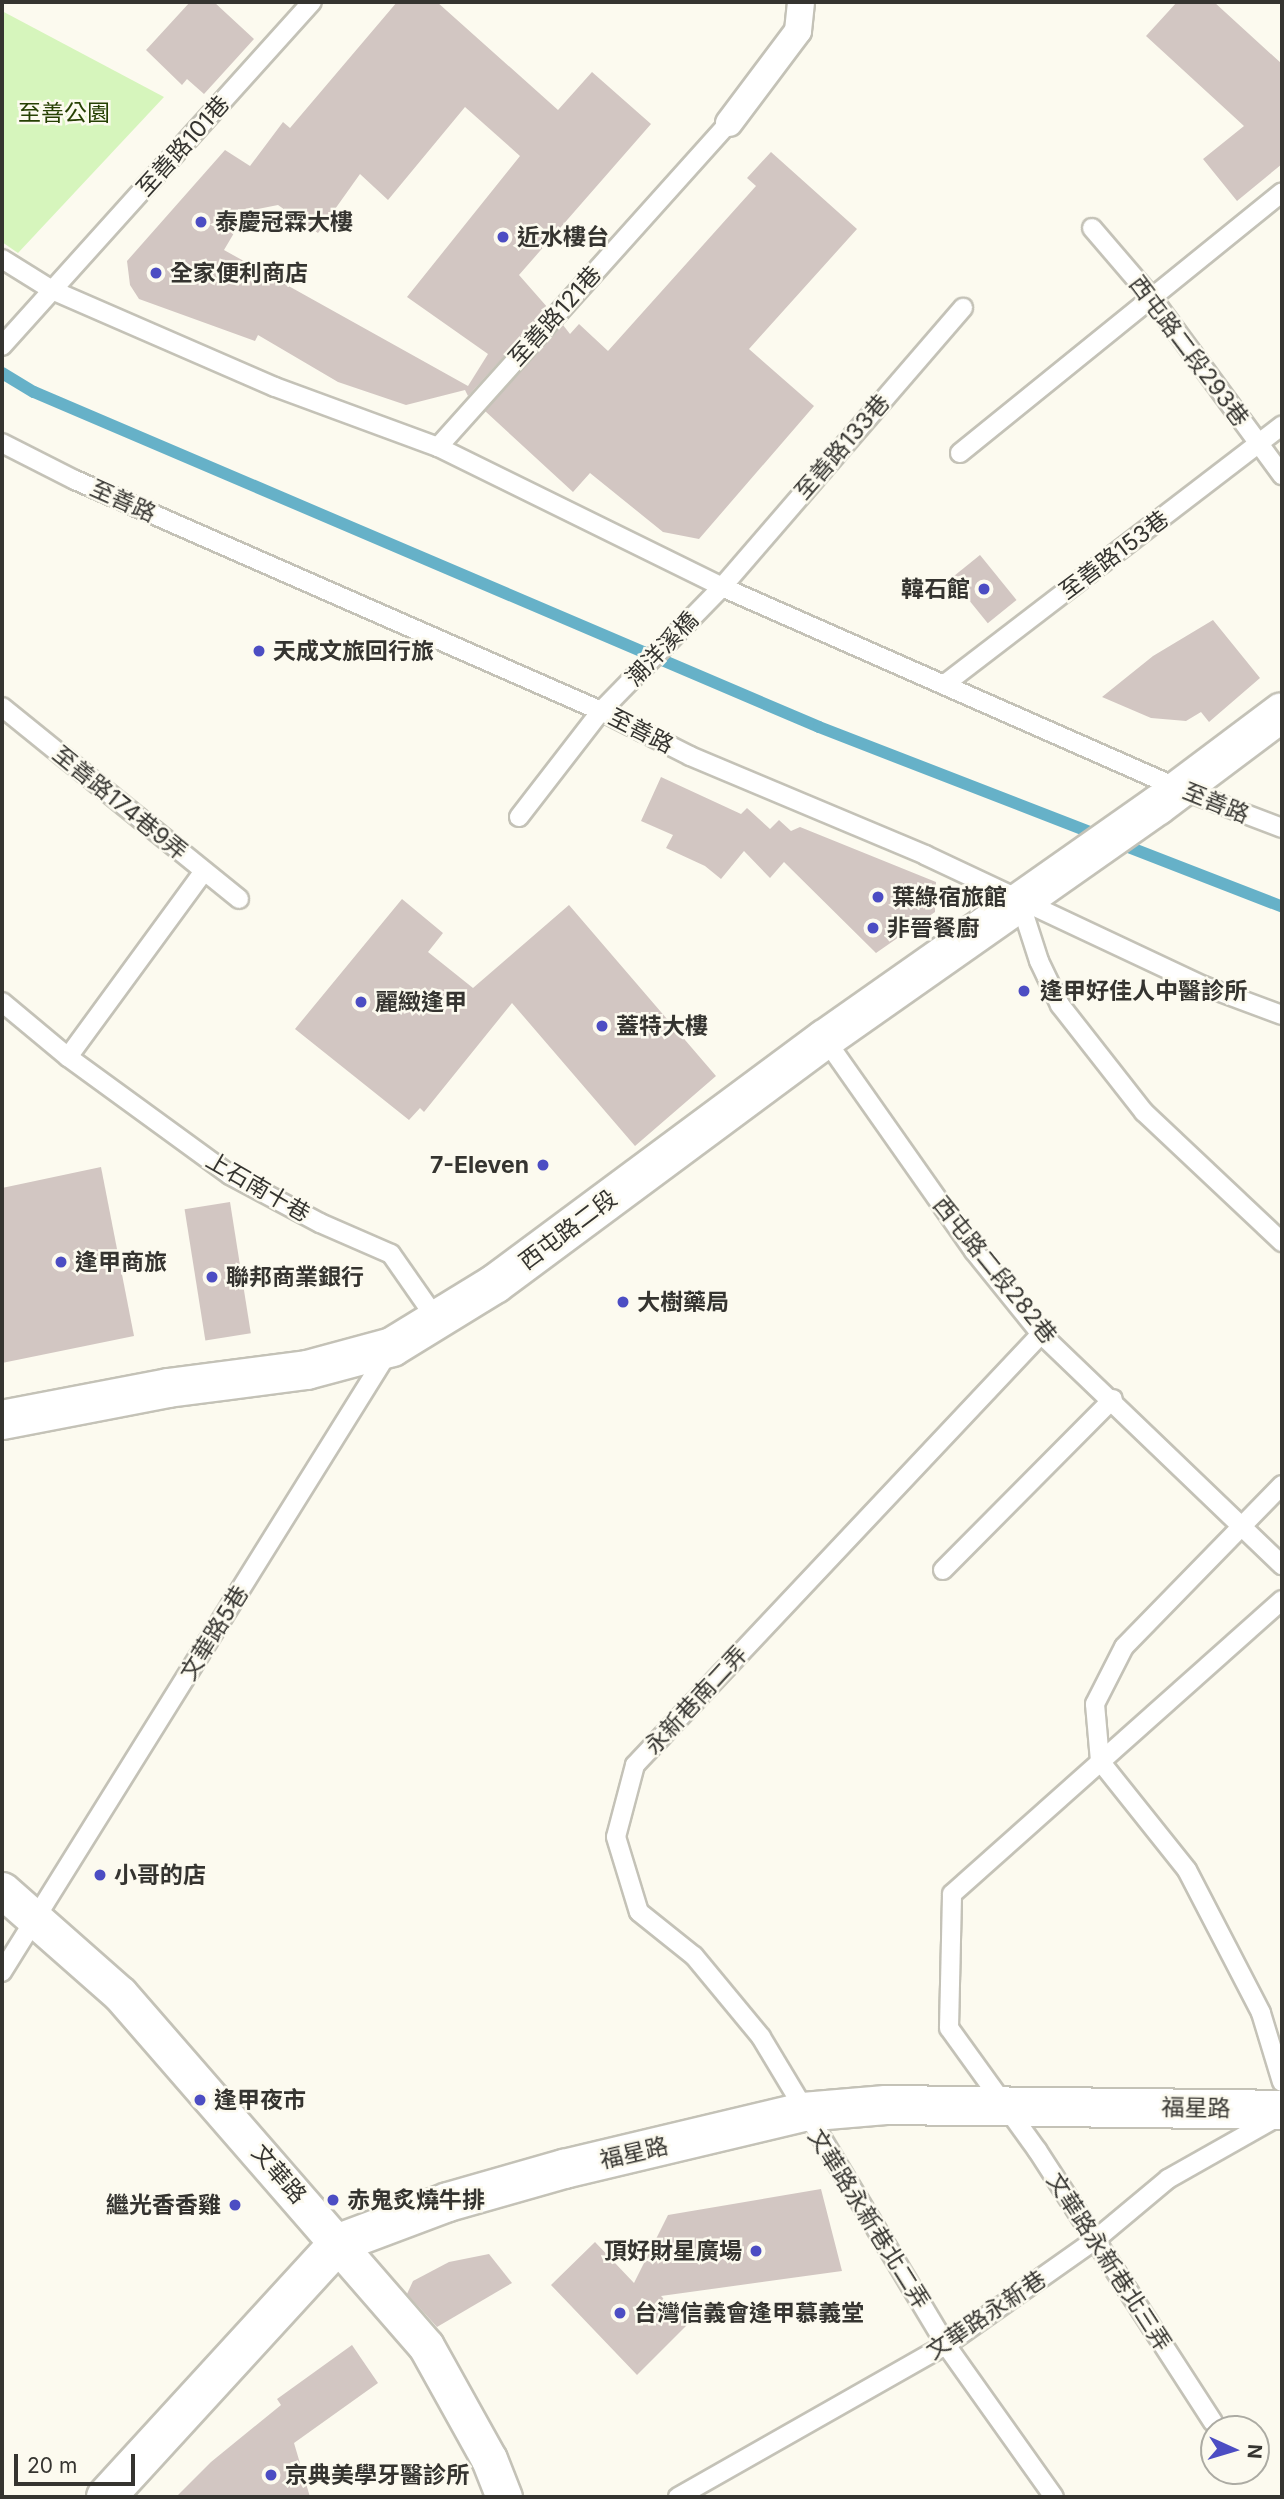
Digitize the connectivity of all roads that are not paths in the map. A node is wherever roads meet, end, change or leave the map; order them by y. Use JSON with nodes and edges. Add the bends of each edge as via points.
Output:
{"nodes":[{"id":1,"x":312,"y":2,"type":"edge"},
{"id":2,"x":801,"y":2,"type":"edge"},
{"id":3,"x":729,"y":123,"type":"joint"},
{"id":4,"x":1282,"y":192,"type":"edge"},
{"id":5,"x":1092,"y":228,"type":"dead end"},
{"id":6,"x":2,"y":259,"type":"edge"},
{"id":7,"x":52,"y":289,"type":"junction"},
{"id":8,"x":1152,"y":298,"type":"junction"},
{"id":9,"x":963,"y":308,"type":"dead end"},
{"id":10,"x":2,"y":346,"type":"edge"},
{"id":11,"x":1282,"y":425,"type":"edge"},
{"id":12,"x":2,"y":443,"type":"edge"},
{"id":13,"x":1259,"y":444,"type":"junction"},
{"id":14,"x":438,"y":447,"type":"junction"},
{"id":15,"x":960,"y":453,"type":"dead end"},
{"id":16,"x":1282,"y":475,"type":"edge"},
{"id":17,"x":722,"y":587,"type":"junction"},
{"id":18,"x":945,"y":684,"type":"junction"},
{"id":19,"x":601,"y":712,"type":"junction"},
{"id":20,"x":1282,"y":712,"type":"edge"},
{"id":21,"x":6,"y":717,"type":"edge"},
{"id":22,"x":1180,"y":789,"type":"junction"},
{"id":23,"x":519,"y":817,"type":"dead end"},
{"id":24,"x":1282,"y":828,"type":"edge"},
{"id":25,"x":204,"y":870,"type":"junction"},
{"id":26,"x":239,"y":899,"type":"dead end"},
{"id":27,"x":1020,"y":902,"type":"junction"},
{"id":28,"x":2,"y":1002,"type":"edge"},
{"id":29,"x":1282,"y":1014,"type":"edge"},
{"id":30,"x":825,"y":1039,"type":"junction"},
{"id":31,"x":68,"y":1057,"type":"junction"},
{"id":32,"x":1282,"y":1242,"type":"edge"},
{"id":33,"x":437,"y":1320,"type":"junction"},
{"id":34,"x":1041,"y":1334,"type":"junction"},
{"id":35,"x":392,"y":1347,"type":"junction"},
{"id":36,"x":1113,"y":1399,"type":"junction"},
{"id":37,"x":2,"y":1420,"type":"edge"},
{"id":38,"x":1282,"y":1485,"type":"edge"},
{"id":39,"x":1245,"y":1527,"type":"junction"},
{"id":40,"x":1282,"y":1565,"type":"edge"},
{"id":41,"x":943,"y":1570,"type":"dead end"},
{"id":42,"x":1282,"y":1601,"type":"edge"},
{"id":43,"x":1100,"y":1761,"type":"junction"},
{"id":44,"x":2,"y":1890,"type":"edge"},
{"id":45,"x":36,"y":1919,"type":"junction"},
{"id":46,"x":2,"y":1972,"type":"edge"},
{"id":47,"x":1282,"y":2082,"type":"edge"},
{"id":48,"x":1001,"y":2105,"type":"junction"},
{"id":49,"x":803,"y":2112,"type":"junction"},
{"id":50,"x":1282,"y":2113,"type":"edge"},
{"id":51,"x":1095,"y":2240,"type":"junction"},
{"id":52,"x":339,"y":2244,"type":"junction"},
{"id":53,"x":946,"y":2344,"type":"junction"},
{"id":54,"x":1208,"y":2415,"type":"edge"},
{"id":55,"x":106,"y":2497,"type":"edge"},
{"id":56,"x":504,"y":2497,"type":"edge"},
{"id":57,"x":678,"y":2497,"type":"edge"},
{"id":58,"x":1054,"y":2497,"type":"edge"}],
"edges":[{"from":1,"to":7,"type":"lane","name":"至善路101巷"},
{"from":2,"to":3,"type":"street","via":[[798,31]]},
{"from":3,"to":14,"type":"lane","name":"至善路121巷"},
{"from":4,"to":8,"type":"lane"},
{"from":5,"to":8,"type":"lane","name":"西屯路二段293巷"},
{"from":6,"to":7,"type":"lane","name":"至善路"},
{"from":7,"to":10,"type":"lane","name":"至善路101巷"},
{"from":7,"to":14,"type":"lane","name":"至善路","via":[[275,387]]},
{"from":8,"to":13,"type":"lane","name":"西屯路二段293巷"},
{"from":8,"to":15,"type":"lane"},
{"from":9,"to":17,"type":"lane","name":"至善路133巷"},
{"from":11,"to":13,"type":"lane","name":"至善路153巷"},
{"from":12,"to":19,"type":"lane","name":"至善路","via":[[75,480]]},
{"from":13,"to":16,"type":"lane","name":"西屯路二段293巷"},
{"from":13,"to":18,"type":"lane","name":"至善路153巷"},
{"from":14,"to":17,"type":"lane","name":"至善路"},
{"from":17,"to":18,"type":"lane","name":"至善路"},
{"from":17,"to":19,"type":"lane","name":"潮洋溪橋"},
{"from":18,"to":22,"type":"lane","name":"至善路"},
{"from":19,"to":23,"type":"lane","name":"潮洋溪橋"},
{"from":19,"to":27,"type":"lane","name":"至善路","via":[[690,756],[925,855]]},
{"from":20,"to":22,"type":"street"},
{"from":21,"to":25,"type":"lane","name":"至善路174巷9弄"},
{"from":22,"to":24,"type":"lane","name":"至善路"},
{"from":22,"to":27,"type":"street","name":"西屯路二段"},
{"from":25,"to":26,"type":"lane","name":"至善路174巷9弄"},
{"from":25,"to":31,"type":"lane"},
{"from":27,"to":29,"type":"lane","name":"至善路","via":[[1204,986]]},
{"from":27,"to":30,"type":"street","name":"西屯路二段"},
{"from":27,"to":32,"type":"lane","via":[[1039,961],[1060,1005],[1144,1112]]},
{"from":28,"to":31,"type":"lane","name":"上石南十巷"},
{"from":30,"to":33,"type":"street","name":"西屯路二段","via":[[495,1284]]},
{"from":30,"to":34,"type":"lane","name":"西屯路二段282巷","via":[[974,1251]]},
{"from":31,"to":33,"type":"lane","name":"上石南十巷","via":[[230,1175],[391,1254]]},
{"from":33,"to":35,"type":"street","name":"西屯路二段"},
{"from":34,"to":36,"type":"lane","name":"西屯路二段282巷"},
{"from":34,"to":49,"type":"lane","name":"永新巷南二弄","via":[[635,1765],[616,1837],[639,1912],[694,1956],[761,2037]]},
{"from":35,"to":37,"type":"street","name":"西屯路二段","via":[[307,1370],[168,1388]]},
{"from":35,"to":45,"type":"lane","name":"文華路5巷"},
{"from":36,"to":39,"type":"lane","name":"西屯路二段282巷"},
{"from":36,"to":41,"type":"lane"},
{"from":38,"to":39,"type":"lane"},
{"from":39,"to":40,"type":"lane","name":"西屯路二段282巷"},
{"from":39,"to":43,"type":"lane","via":[[1124,1647],[1095,1704]]},
{"from":42,"to":43,"type":"lane","name":"文華路永新巷北三弄"},
{"from":43,"to":47,"type":"lane","via":[[1187,1870],[1261,2013]]},
{"from":43,"to":48,"type":"lane","name":"文華路永新巷北三弄","via":[[952,1894],[949,2028]]},
{"from":44,"to":45,"type":"street","name":"文華路"},
{"from":45,"to":46,"type":"lane","name":"文華路5巷"},
{"from":45,"to":52,"type":"street","name":"文華路","via":[[121,1994]]},
{"from":48,"to":49,"type":"street","name":"福星路","via":[[886,2105]]},
{"from":48,"to":50,"type":"street","name":"福星路"},
{"from":48,"to":51,"type":"lane","name":"文華路永新巷北三弄","via":[[1037,2150]]},
{"from":49,"to":52,"type":"street","name":"福星路","via":[[564,2169],[448,2202]]},
{"from":49,"to":53,"type":"lane","name":"文華路永新巷北二弄"},
{"from":50,"to":51,"type":"lane","name":"文華路永新巷","via":[[1168,2179]]},
{"from":51,"to":53,"type":"lane","name":"文華路永新巷"},
{"from":51,"to":54,"type":"lane","name":"文華路永新巷北三弄"},
{"from":52,"to":55,"type":"street","name":"福星路"},
{"from":52,"to":56,"type":"street","name":"文華路","via":[[426,2346],[489,2459]]},
{"from":53,"to":57,"type":"lane","name":"文華路永新巷"},
{"from":53,"to":58,"type":"lane","name":"文華路永新巷北二弄"}]}
